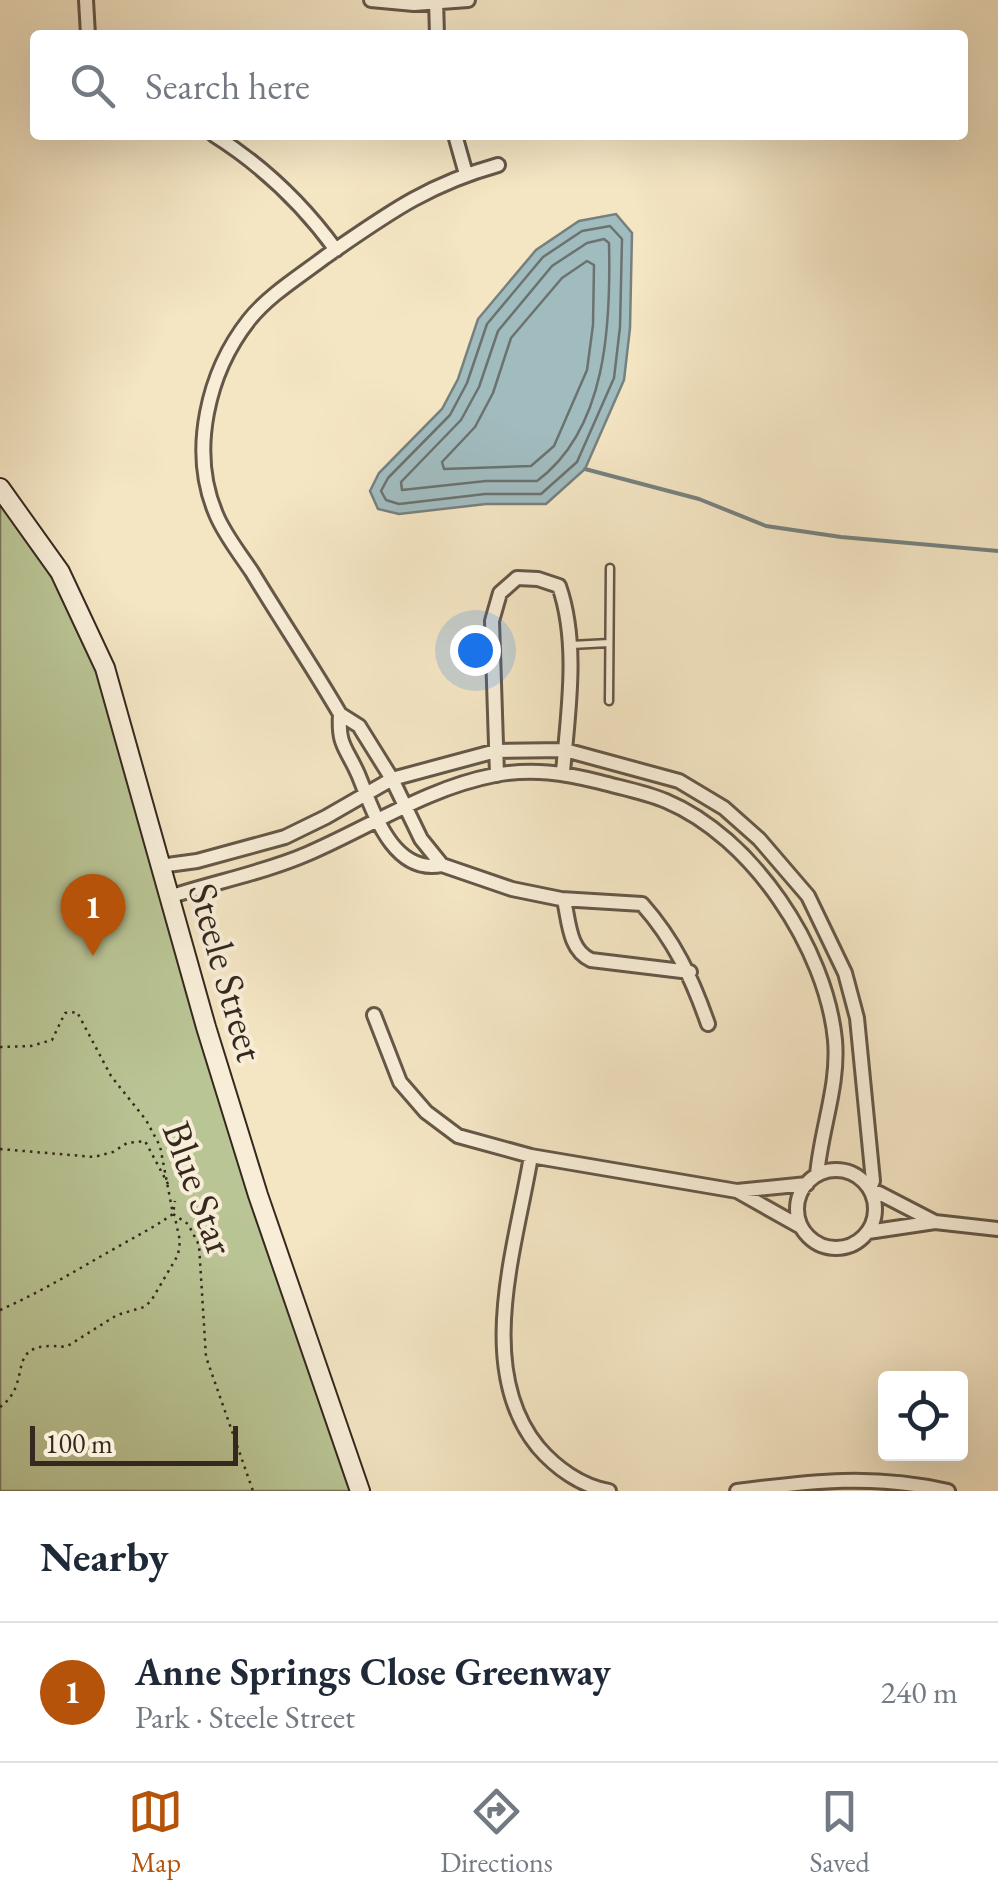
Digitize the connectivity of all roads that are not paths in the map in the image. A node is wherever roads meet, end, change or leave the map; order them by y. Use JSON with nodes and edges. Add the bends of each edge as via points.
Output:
{"nodes":[{"id":1,"x":86,"y":0,"type":"edge"},
{"id":2,"x":371,"y":0,"type":"edge"},
{"id":3,"x":468,"y":0,"type":"edge"},
{"id":4,"x":436,"y":1,"type":"edge"},
{"id":5,"x":88,"y":30,"type":"edge"},
{"id":6,"x":437,"y":30,"type":"edge"},
{"id":7,"x":221,"y":140,"type":"edge"},
{"id":8,"x":456,"y":140,"type":"edge"},
{"id":9,"x":498,"y":165,"type":"dead end"},
{"id":10,"x":466,"y":174,"type":"junction"},
{"id":11,"x":336,"y":250,"type":"junction"},
{"id":12,"x":0,"y":488,"type":"edge"},
{"id":13,"x":610,"y":568,"type":"dead end"},
{"id":14,"x":609,"y":643,"type":"junction"},
{"id":15,"x":570,"y":644,"type":"junction"},
{"id":16,"x":609,"y":701,"type":"dead end"},
{"id":17,"x":340,"y":714,"type":"junction"},
{"id":18,"x":565,"y":750,"type":"junction"},
{"id":19,"x":496,"y":752,"type":"junction"},
{"id":20,"x":564,"y":772,"type":"junction"},
{"id":21,"x":498,"y":775,"type":"junction"},
{"id":22,"x":392,"y":779,"type":"junction"},
{"id":23,"x":364,"y":793,"type":"junction"},
{"id":24,"x":404,"y":807,"type":"junction"},
{"id":25,"x":377,"y":820,"type":"junction"},
{"id":26,"x":737,"y":820,"type":"junction"},
{"id":27,"x":724,"y":838,"type":"junction"},
{"id":28,"x":442,"y":864,"type":"junction"},
{"id":29,"x":160,"y":866,"type":"junction"},
{"id":30,"x":169,"y":897,"type":"junction"},
{"id":31,"x":564,"y":900,"type":"junction"},
{"id":32,"x":690,"y":972,"type":"junction"},
{"id":33,"x":374,"y":1015,"type":"dead end"},
{"id":34,"x":708,"y":1024,"type":"dead end"},
{"id":35,"x":531,"y":1156,"type":"junction"},
{"id":36,"x":812,"y":1179,"type":"junction"},
{"id":37,"x":737,"y":1191,"type":"junction"},
{"id":38,"x":871,"y":1191,"type":"junction"},
{"id":39,"x":935,"y":1222,"type":"junction"},
{"id":40,"x":800,"y":1226,"type":"junction"},
{"id":41,"x":998,"y":1229,"type":"edge"},
{"id":42,"x":868,"y":1232,"type":"junction"},
{"id":43,"x":360,"y":1491,"type":"edge"},
{"id":44,"x":609,"y":1491,"type":"edge"},
{"id":45,"x":738,"y":1491,"type":"edge"},
{"id":46,"x":948,"y":1491,"type":"edge"}],
"edges":[{"from":1,"to":5,"type":"street"},
{"from":2,"to":4,"type":"street"},
{"from":3,"to":4,"type":"street"},
{"from":4,"to":6,"type":"street"},
{"from":7,"to":11,"type":"street","via":[[293,196]]},
{"from":8,"to":10,"type":"street"},
{"from":9,"to":10,"type":"street"},
{"from":10,"to":11,"type":"street","via":[[414,197]]},
{"from":11,"to":17,"type":"street","via":[[251,318],[228,350],[204,430],[216,514]]},
{"from":12,"to":29,"type":"street","name":"Steele Street","via":[[60,572],[105,668]]},
{"from":13,"to":14,"type":"lane"},
{"from":14,"to":15,"type":"lane"},
{"from":14,"to":16,"type":"lane"},
{"from":15,"to":18,"type":"street"},
{"from":15,"to":19,"type":"street","via":[[559,586],[518,578],[500,593],[492,621]]},
{"from":17,"to":22,"type":"street","via":[[359,726]]},
{"from":17,"to":23,"type":"street","via":[[338,738]]},
{"from":18,"to":19,"type":"street"},
{"from":18,"to":20,"type":"street"},
{"from":18,"to":26,"type":"street","via":[[679,780]]},
{"from":19,"to":21,"type":"street"},
{"from":19,"to":22,"type":"street"},
{"from":20,"to":21,"type":"street"},
{"from":20,"to":27,"type":"street","via":[[669,802]]},
{"from":21,"to":24,"type":"street"},
{"from":22,"to":23,"type":"street"},
{"from":22,"to":24,"type":"street"},
{"from":23,"to":25,"type":"street"},
{"from":23,"to":29,"type":"street","via":[[285,836]]},
{"from":24,"to":25,"type":"street"},
{"from":24,"to":28,"type":"street"},
{"from":25,"to":28,"type":"street","via":[[411,862]]},
{"from":25,"to":30,"type":"street","via":[[304,856]]},
{"from":26,"to":27,"type":"street"},
{"from":26,"to":38,"type":"street","via":[[808,896],[845,973],[857,1018]]},
{"from":27,"to":36,"type":"street","via":[[800,928],[821,981],[834,1038],[834,1083]]},
{"from":28,"to":31,"type":"street"},
{"from":29,"to":30,"type":"street","name":"Steele Street"},
{"from":30,"to":43,"type":"street","name":"Steele Street","via":[[258,1195]]},
{"from":31,"to":32,"type":"street","via":[[642,904]]},
{"from":31,"to":32,"type":"street","via":[[582,956]]},
{"from":32,"to":34,"type":"street"},
{"from":33,"to":35,"type":"street","via":[[400,1082],[426,1112],[458,1136]]},
{"from":35,"to":37,"type":"street"},
{"from":35,"to":44,"type":"street","via":[[505,1302],[503,1360],[520,1425],[553,1465]]},
{"from":36,"to":37,"type":"street"},
{"from":36,"to":38,"type":"street","via":[[844,1170]]},
{"from":36,"to":40,"type":"street","via":[[797,1202]]},
{"from":37,"to":40,"type":"street"},
{"from":38,"to":39,"type":"street"},
{"from":38,"to":42,"type":"street","via":[[876,1210]]},
{"from":39,"to":41,"type":"street"},
{"from":39,"to":42,"type":"street"},
{"from":40,"to":42,"type":"street","via":[[830,1248],[856,1244]]},
{"from":45,"to":46,"type":"street","via":[[890,1480]]}]}
